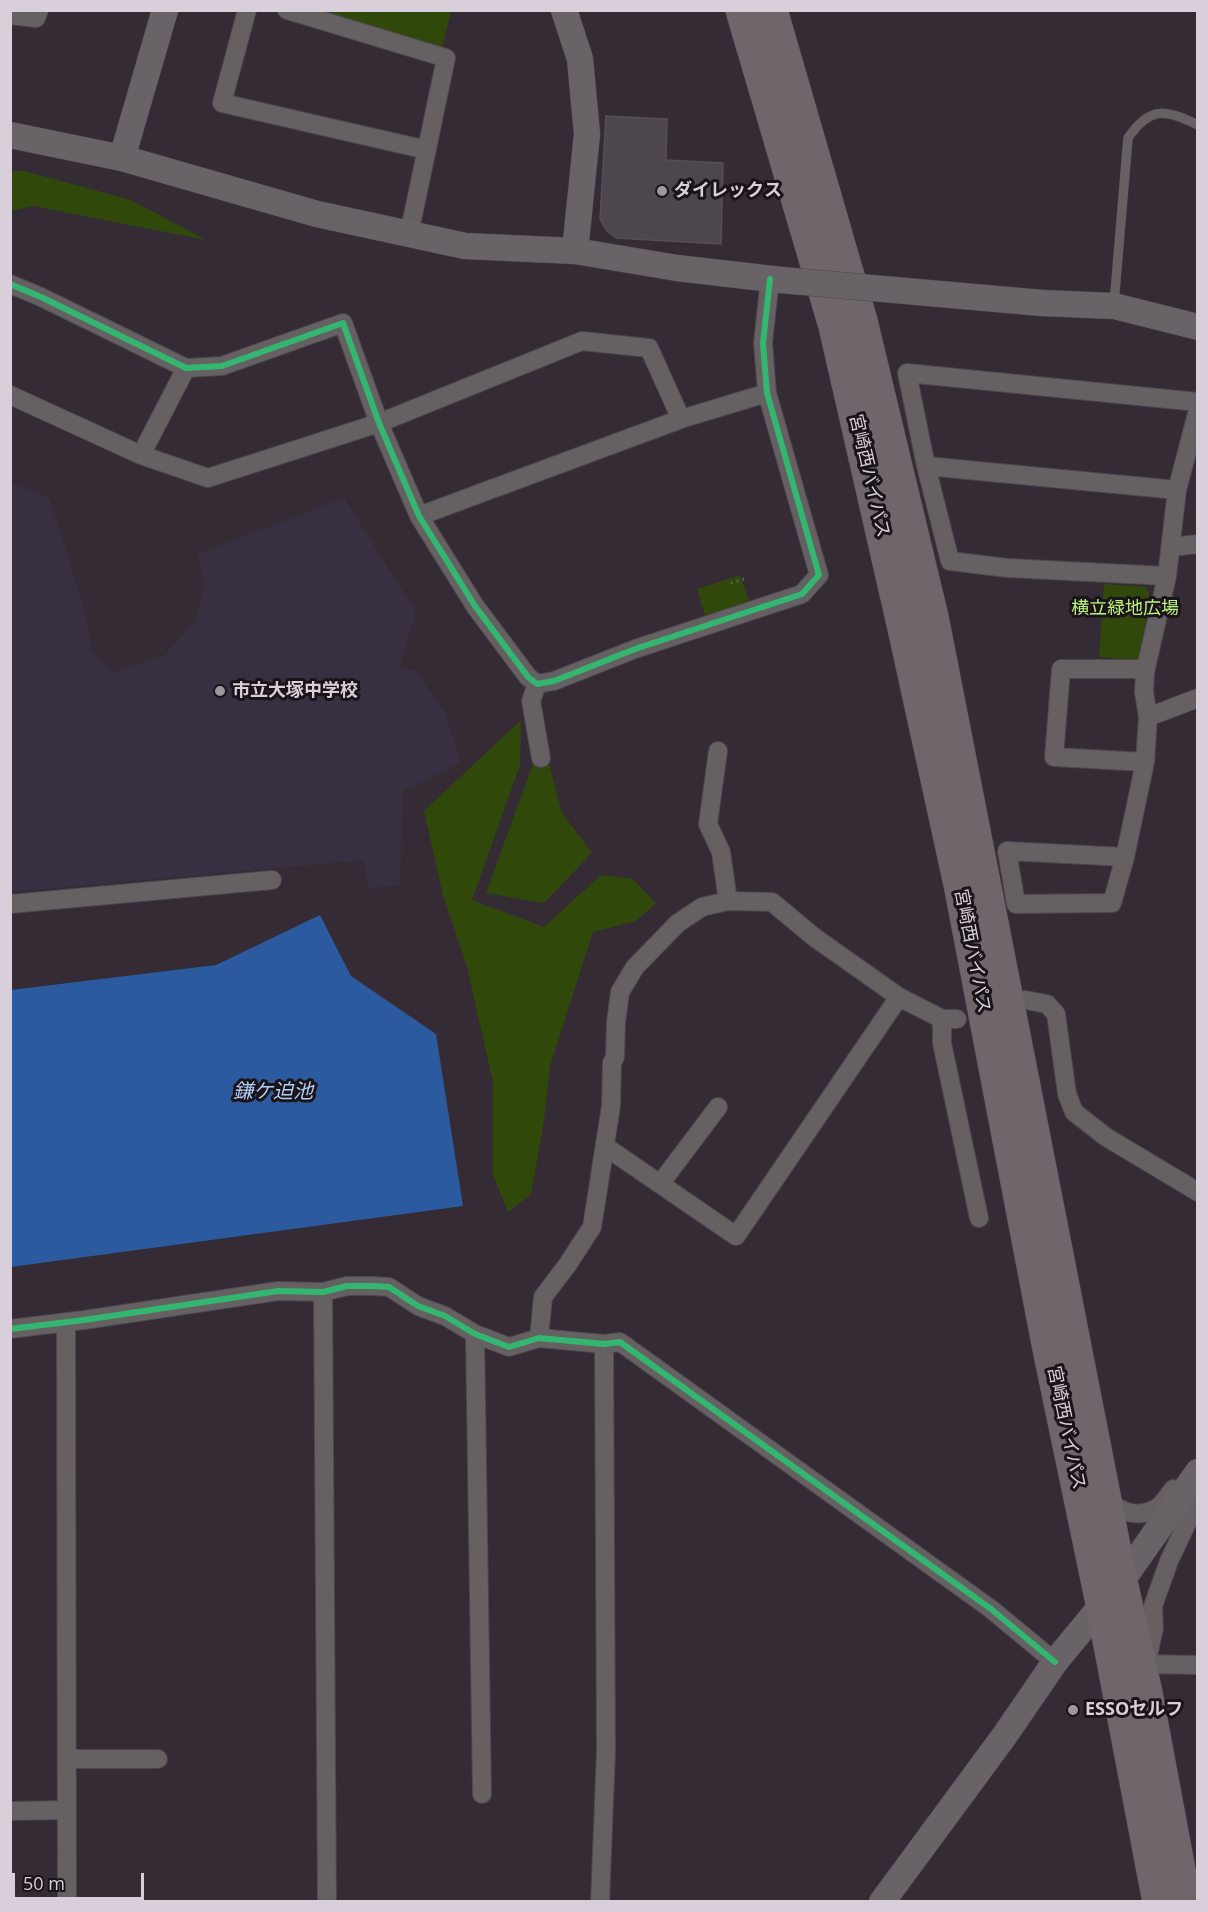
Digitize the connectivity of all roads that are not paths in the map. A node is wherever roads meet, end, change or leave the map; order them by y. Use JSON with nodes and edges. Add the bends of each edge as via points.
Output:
{"nodes":[{"id":1,"x":39,"y":10,"type":"edge"},
{"id":2,"x":165,"y":10,"type":"edge"},
{"id":3,"x":247,"y":10,"type":"edge"},
{"id":4,"x":287,"y":10,"type":"edge"},
{"id":5,"x":564,"y":10,"type":"edge"},
{"id":6,"x":742,"y":10,"type":"edge"},
{"id":7,"x":771,"y":10,"type":"edge"},
{"id":8,"x":10,"y":15,"type":"edge"},
{"id":9,"x":1197,"y":125,"type":"edge"},
{"id":10,"x":10,"y":135,"type":"edge"},
{"id":11,"x":427,"y":150,"type":"junction"},
{"id":12,"x":122,"y":158,"type":"junction"},
{"id":13,"x":409,"y":234,"type":"junction"},
{"id":14,"x":575,"y":251,"type":"junction"},
{"id":15,"x":775,"y":280,"type":"junction"},
{"id":16,"x":10,"y":284,"type":"edge"},
{"id":17,"x":1114,"y":306,"type":"junction"},
{"id":18,"x":1197,"y":327,"type":"edge"},
{"id":19,"x":186,"y":368,"type":"junction"},
{"id":20,"x":767,"y":393,"type":"junction"},
{"id":21,"x":10,"y":395,"type":"edge"},
{"id":22,"x":1197,"y":402,"type":"edge"},
{"id":23,"x":1197,"y":410,"type":"edge"},
{"id":24,"x":681,"y":419,"type":"junction"},
{"id":25,"x":379,"y":423,"type":"junction"},
{"id":26,"x":141,"y":455,"type":"junction"},
{"id":27,"x":926,"y":466,"type":"junction"},
{"id":28,"x":1177,"y":490,"type":"junction"},
{"id":29,"x":419,"y":516,"type":"junction"},
{"id":30,"x":1197,"y":544,"type":"edge"},
{"id":31,"x":1171,"y":547,"type":"junction"},
{"id":32,"x":1167,"y":576,"type":"junction"},
{"id":33,"x":1146,"y":669,"type":"junction"},
{"id":34,"x":537,"y":684,"type":"junction"},
{"id":35,"x":1197,"y":698,"type":"edge"},
{"id":36,"x":1148,"y":717,"type":"junction"},
{"id":37,"x":718,"y":751,"type":"dead end"},
{"id":38,"x":541,"y":758,"type":"dead end"},
{"id":39,"x":1145,"y":762,"type":"junction"},
{"id":40,"x":1125,"y":857,"type":"junction"},
{"id":41,"x":272,"y":880,"type":"dead end"},
{"id":42,"x":728,"y":901,"type":"junction"},
{"id":43,"x":10,"y":904,"type":"edge"},
{"id":44,"x":899,"y":997,"type":"junction"},
{"id":45,"x":1025,"y":1000,"type":"dead end"},
{"id":46,"x":718,"y":1107,"type":"dead end"},
{"id":47,"x":606,"y":1147,"type":"junction"},
{"id":48,"x":660,"y":1184,"type":"junction"},
{"id":49,"x":1197,"y":1192,"type":"edge"},
{"id":50,"x":979,"y":1218,"type":"dead end"},
{"id":51,"x":323,"y":1292,"type":"junction"},
{"id":52,"x":66,"y":1322,"type":"junction"},
{"id":53,"x":10,"y":1329,"type":"edge"},
{"id":54,"x":475,"y":1334,"type":"junction"},
{"id":55,"x":539,"y":1338,"type":"junction"},
{"id":56,"x":604,"y":1344,"type":"junction"},
{"id":57,"x":1197,"y":1472,"type":"edge"},
{"id":58,"x":1104,"y":1488,"type":"junction"},
{"id":59,"x":1197,"y":1500,"type":"edge"},
{"id":60,"x":1112,"y":1592,"type":"junction"},
{"id":61,"x":1055,"y":1662,"type":"junction"},
{"id":62,"x":1197,"y":1665,"type":"edge"},
{"id":63,"x":1146,"y":1679,"type":"junction"},
{"id":64,"x":67,"y":1759,"type":"junction"},
{"id":65,"x":158,"y":1759,"type":"dead end"},
{"id":66,"x":482,"y":1794,"type":"dead end"},
{"id":67,"x":67,"y":1810,"type":"junction"},
{"id":68,"x":10,"y":1811,"type":"edge"},
{"id":69,"x":67,"y":1902,"type":"edge"},
{"id":70,"x":327,"y":1902,"type":"edge"},
{"id":71,"x":600,"y":1902,"type":"edge"},
{"id":72,"x":882,"y":1902,"type":"edge"},
{"id":73,"x":1159,"y":1902,"type":"edge"},
{"id":74,"x":1185,"y":1902,"type":"edge"}],
"edges":[{"from":1,"to":8,"type":"street","via":[[36,18]]},
{"from":2,"to":12,"type":"street"},
{"from":3,"to":11,"type":"street","via":[[222,103]]},
{"from":4,"to":11,"type":"street","via":[[446,58]]},
{"from":5,"to":14,"type":"street","via":[[580,60],[587,134]]},
{"from":6,"to":60,"type":"highway","name":"宮崎西バイパス","via":[[835,326],[960,884],[1049,1349]]},
{"from":7,"to":58,"type":"highway","name":"宮崎西バイパス","via":[[861,321],[932,617]]},
{"from":9,"to":17,"type":"lane","via":[[1176,115],[1155,114],[1138,123],[1128,138]]},
{"from":10,"to":12,"type":"street"},
{"from":11,"to":13,"type":"street"},
{"from":12,"to":13,"type":"street","via":[[317,214]]},
{"from":13,"to":14,"type":"street","via":[[465,246]]},
{"from":14,"to":15,"type":"street"},
{"from":15,"to":17,"type":"street","bridge":true},
{"from":15,"to":20,"type":"street","via":[[763,343]]},
{"from":16,"to":19,"type":"street"},
{"from":17,"to":18,"type":"street"},
{"from":19,"to":25,"type":"street","via":[[222,366],[344,324]]},
{"from":19,"to":26,"type":"street"},
{"from":20,"to":24,"type":"street"},
{"from":20,"to":34,"type":"street","via":[[819,574],[802,594]]},
{"from":21,"to":26,"type":"street"},
{"from":22,"to":27,"type":"street","via":[[907,373]]},
{"from":23,"to":28,"type":"street"},
{"from":24,"to":25,"type":"street","via":[[649,348],[582,341]]},
{"from":24,"to":29,"type":"street"},
{"from":25,"to":26,"type":"street","via":[[208,478]]},
{"from":25,"to":29,"type":"street"},
{"from":27,"to":28,"type":"street"},
{"from":27,"to":32,"type":"street","via":[[950,561]]},
{"from":28,"to":31,"type":"street"},
{"from":29,"to":34,"type":"street","via":[[475,606]]},
{"from":30,"to":31,"type":"street"},
{"from":31,"to":32,"type":"street"},
{"from":32,"to":33,"type":"street"},
{"from":33,"to":36,"type":"street"},
{"from":33,"to":39,"type":"street","via":[[1061,669],[1054,757]]},
{"from":34,"to":38,"type":"street","via":[[531,701]]},
{"from":35,"to":36,"type":"street"},
{"from":36,"to":39,"type":"street"},
{"from":37,"to":42,"type":"street","via":[[708,824],[721,852]]},
{"from":39,"to":40,"type":"street"},
{"from":40,"to":40,"type":"street","via":[[1007,850],[1016,903],[1112,903]]},
{"from":41,"to":43,"type":"street"},
{"from":42,"to":44,"type":"street","via":[[772,902]]},
{"from":42,"to":47,"type":"street","via":[[702,907],[678,924],[635,967],[620,992]]},
{"from":44,"to":48,"type":"street","via":[[736,1236]]},
{"from":44,"to":50,"type":"street","via":[[950,1019],[942,1043]]},
{"from":45,"to":49,"type":"street","via":[[1047,1004],[1056,1014],[1067,1094],[1074,1112],[1106,1137]]},
{"from":46,"to":48,"type":"street"},
{"from":47,"to":48,"type":"street"},
{"from":47,"to":55,"type":"street","via":[[592,1227],[543,1297]]},
{"from":51,"to":52,"type":"street","via":[[278,1291]]},
{"from":51,"to":54,"type":"street","via":[[347,1286],[389,1287]]},
{"from":51,"to":70,"type":"street"},
{"from":52,"to":53,"type":"street"},
{"from":52,"to":64,"type":"street"},
{"from":54,"to":55,"type":"street","via":[[509,1347]]},
{"from":54,"to":66,"type":"street"},
{"from":55,"to":56,"type":"street"},
{"from":56,"to":61,"type":"street","via":[[620,1342],[991,1609]]},
{"from":56,"to":71,"type":"street","via":[[606,1752]]},
{"from":57,"to":58,"type":"street","via":[[1182,1478],[1158,1508],[1140,1514],[1124,1512],[1106,1501]]},
{"from":57,"to":60,"type":"street"},
{"from":58,"to":60,"type":"highway","name":"宮崎西バイパス"},
{"from":59,"to":63,"type":"street","via":[[1153,1606],[1154,1628]]},
{"from":60,"to":61,"type":"street"},
{"from":60,"to":63,"type":"highway","name":"宮崎西バイパス"},
{"from":60,"to":73,"type":"highway","name":"宮崎西バイパス"},
{"from":61,"to":72,"type":"street"},
{"from":62,"to":63,"type":"street"},
{"from":63,"to":74,"type":"highway","name":"宮崎西バイパス"},
{"from":64,"to":65,"type":"street"},
{"from":64,"to":67,"type":"street"},
{"from":67,"to":68,"type":"street"},
{"from":67,"to":69,"type":"street"}]}
